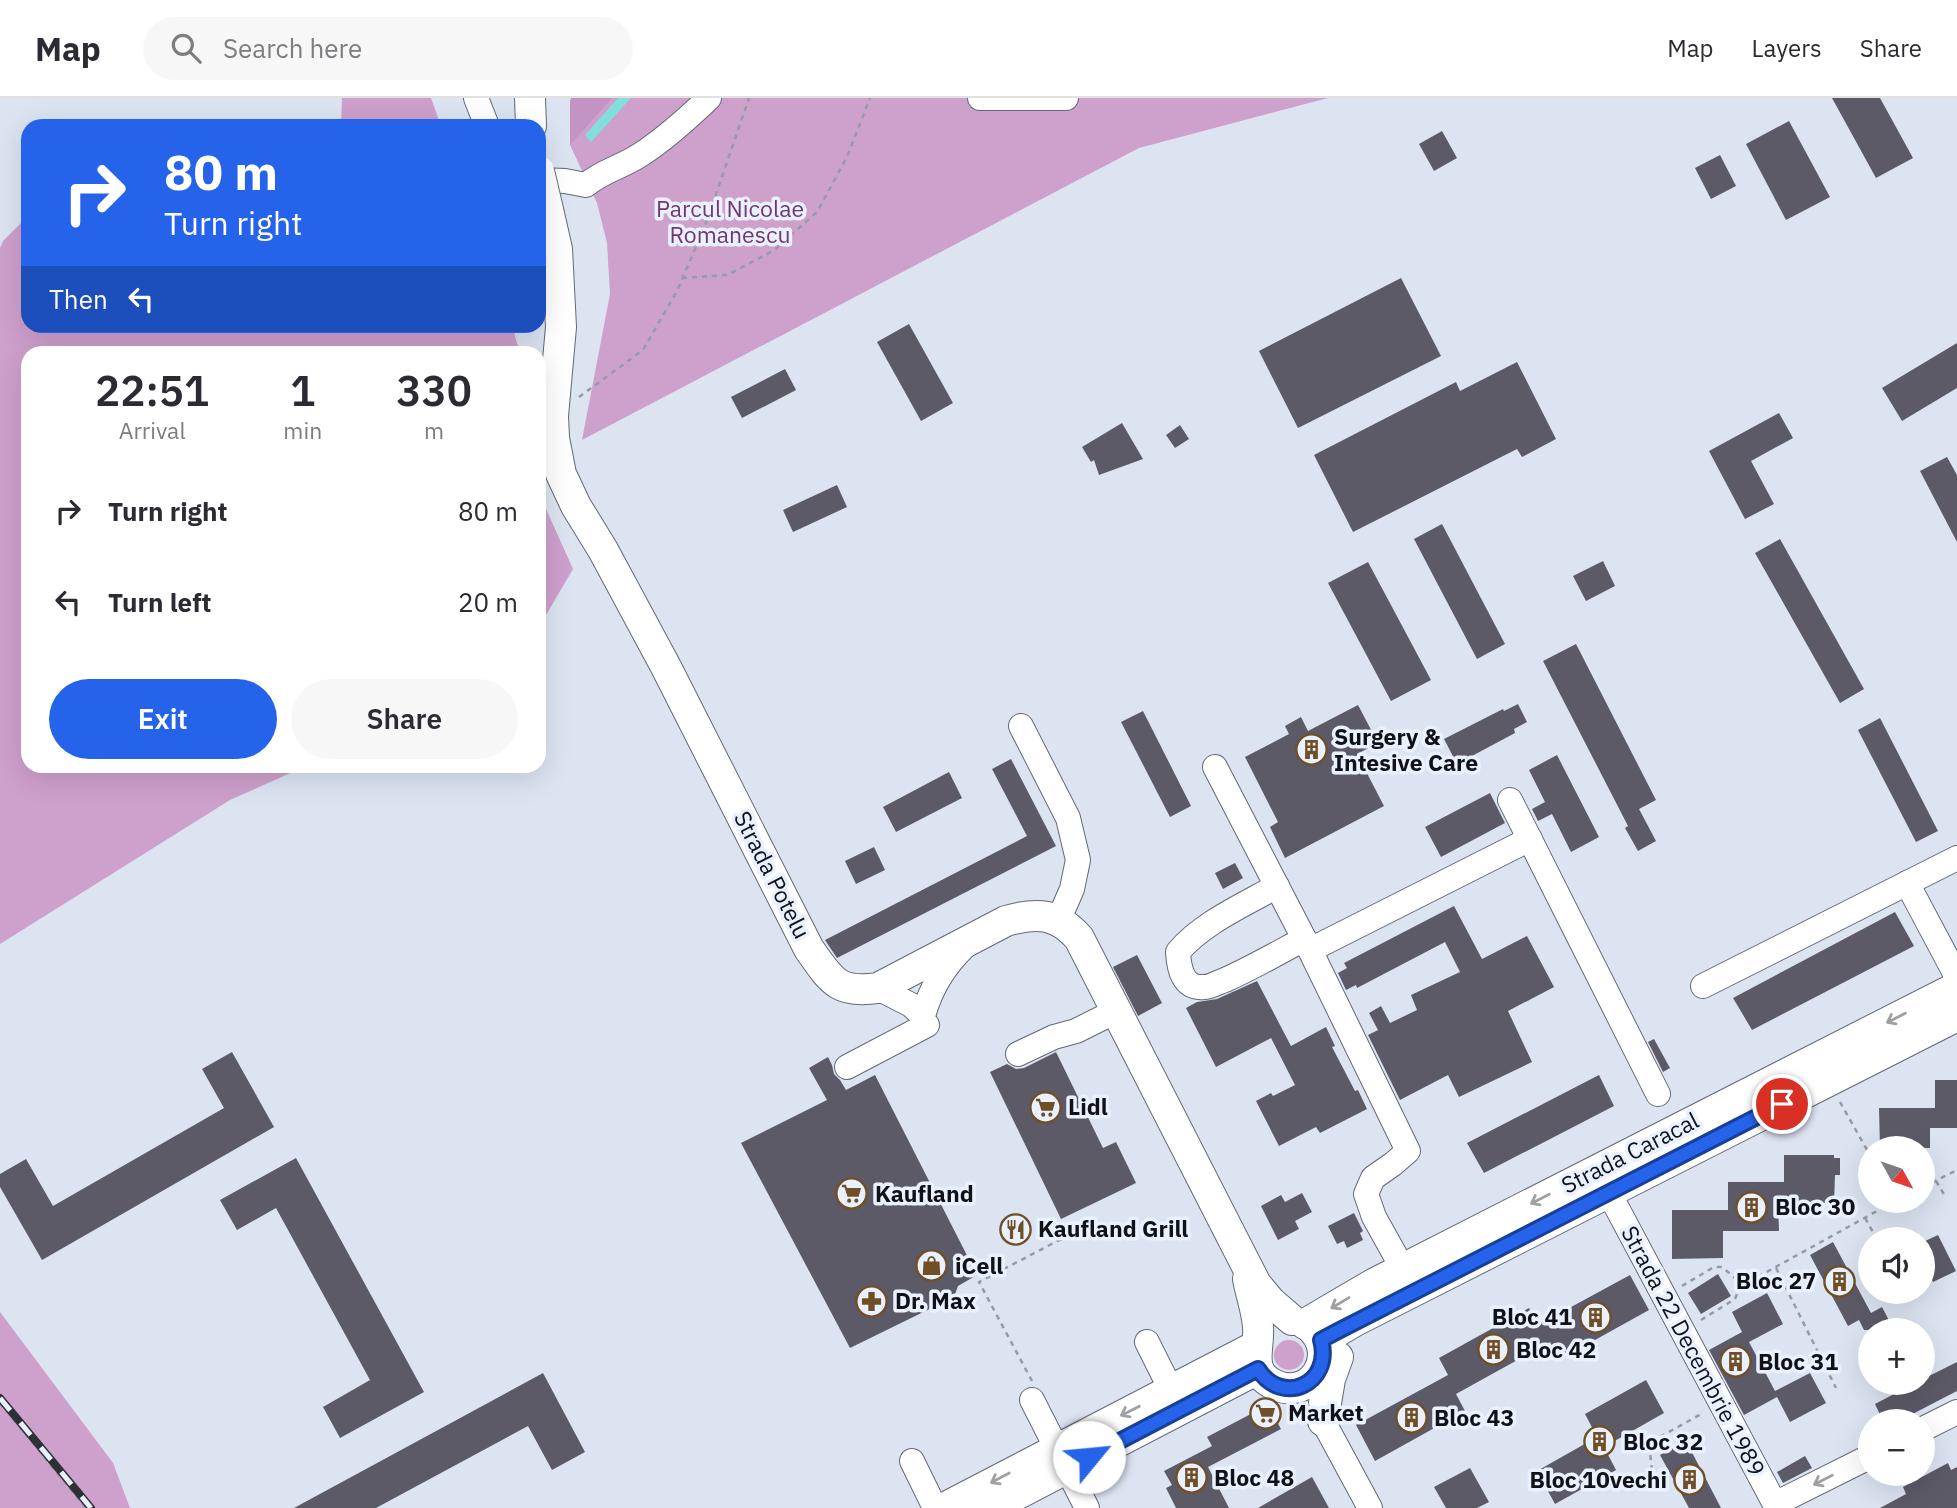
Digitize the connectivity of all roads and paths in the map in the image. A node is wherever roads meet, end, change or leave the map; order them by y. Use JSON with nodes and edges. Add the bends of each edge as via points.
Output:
{"nodes":[{"id":1,"x":476,"y":98,"type":"edge"},
{"id":2,"x":530,"y":98,"type":"edge"},
{"id":3,"x":709,"y":98,"type":"edge"},
{"id":4,"x":749,"y":98,"type":"edge"},
{"id":5,"x":870,"y":98,"type":"edge"},
{"id":6,"x":980,"y":98,"type":"edge"},
{"id":7,"x":1066,"y":98,"type":"edge"},
{"id":8,"x":484,"y":119,"type":"edge"},
{"id":9,"x":531,"y":119,"type":"edge"},
{"id":10,"x":546,"y":180,"type":"edge"},
{"id":11,"x":546,"y":201,"type":"edge"},
{"id":12,"x":682,"y":278,"type":"junction"},
{"id":13,"x":580,"y":397,"type":"dead end"},
{"id":14,"x":1021,"y":726,"type":"dead end"},
{"id":15,"x":1215,"y":767,"type":"dead end"},
{"id":16,"x":1510,"y":800,"type":"dead end"},
{"id":17,"x":1530,"y":839,"type":"junction"},
{"id":18,"x":1957,"y":858,"type":"edge"},
{"id":19,"x":1907,"y":883,"type":"junction"},
{"id":20,"x":1277,"y":887,"type":"junction"},
{"id":21,"x":1058,"y":921,"type":"junction"},
{"id":22,"x":974,"y":938,"type":"junction"},
{"id":23,"x":1307,"y":945,"type":"junction"},
{"id":24,"x":1957,"y":977,"type":"edge"},
{"id":25,"x":1703,"y":986,"type":"dead end"},
{"id":26,"x":1957,"y":987,"type":"edge"},
{"id":27,"x":878,"y":988,"type":"junction"},
{"id":28,"x":1116,"y":1011,"type":"junction"},
{"id":29,"x":1957,"y":1016,"type":"edge"},
{"id":30,"x":926,"y":1025,"type":"dead end"},
{"id":31,"x":1018,"y":1054,"type":"dead end"},
{"id":32,"x":848,"y":1067,"type":"dead end"},
{"id":33,"x":1829,"y":1081,"type":"junction"},
{"id":34,"x":1658,"y":1094,"type":"dead end"},
{"id":35,"x":1859,"y":1136,"type":"edge"},
{"id":36,"x":1957,"y":1170,"type":"edge"},
{"id":37,"x":1936,"y":1181,"type":"joint"},
{"id":38,"x":1603,"y":1182,"type":"junction"},
{"id":39,"x":1945,"y":1196,"type":"dead end"},
{"id":40,"x":1874,"y":1213,"type":"edge"},
{"id":41,"x":1865,"y":1218,"type":"junction"},
{"id":42,"x":1088,"y":1225,"type":"dead end"},
{"id":43,"x":1870,"y":1227,"type":"edge"},
{"id":44,"x":1241,"y":1257,"type":"junction"},
{"id":45,"x":1776,"y":1268,"type":"junction"},
{"id":46,"x":1403,"y":1269,"type":"junction"},
{"id":47,"x":1744,"y":1285,"type":"junction"},
{"id":48,"x":1664,"y":1296,"type":"junction"},
{"id":49,"x":1355,"y":1321,"type":"junction"},
{"id":50,"x":1306,"y":1328,"type":"junction"},
{"id":51,"x":1682,"y":1332,"type":"junction"},
{"id":52,"x":1147,"y":1342,"type":"dead end"},
{"id":53,"x":1258,"y":1352,"type":"junction"},
{"id":54,"x":1220,"y":1364,"type":"junction"},
{"id":55,"x":1318,"y":1374,"type":"junction"},
{"id":56,"x":1283,"y":1388,"type":"junction"},
{"id":57,"x":1836,"y":1388,"type":"dead end"},
{"id":58,"x":1171,"y":1390,"type":"junction"},
{"id":59,"x":1033,"y":1392,"type":"joint"},
{"id":60,"x":0,"y":1403,"type":"edge"},
{"id":61,"x":1721,"y":1403,"type":"junction"},
{"id":62,"x":1957,"y":1412,"type":"edge"},
{"id":63,"x":1323,"y":1421,"type":"junction"},
{"id":64,"x":1935,"y":1423,"type":"edge"},
{"id":65,"x":1061,"y":1459,"type":"junction"},
{"id":66,"x":912,"y":1461,"type":"dead end"},
{"id":67,"x":1858,"y":1463,"type":"edge"},
{"id":68,"x":1653,"y":1480,"type":"dead end"},
{"id":69,"x":1776,"y":1506,"type":"edge"},
{"id":70,"x":86,"y":1508,"type":"edge"},
{"id":71,"x":935,"y":1508,"type":"edge"},
{"id":72,"x":944,"y":1508,"type":"edge"},
{"id":73,"x":991,"y":1508,"type":"edge"},
{"id":74,"x":1087,"y":1508,"type":"edge"},
{"id":75,"x":1370,"y":1508,"type":"edge"}],
"edges":[{"from":1,"to":8,"type":"street"},
{"from":2,"to":9,"type":"main road"},
{"from":3,"to":10,"type":"street","via":[[638,156],[586,186]]},
{"from":4,"to":12,"type":"path"},
{"from":5,"to":12,"type":"path","via":[[847,157],[817,212],[773,251],[727,275]]},
{"from":6,"to":7,"type":"street"},
{"from":11,"to":27,"type":"main road","name":"Strada Potelu","bridge":true,"via":[[557,249],[561,306],[554,416],[561,474],[666,667],[809,948],[834,982],[859,991]]},
{"from":12,"to":13,"type":"path","via":[[643,350]]},
{"from":14,"to":21,"type":"street","via":[[1068,818],[1078,860]]},
{"from":15,"to":20,"type":"street"},
{"from":16,"to":17,"type":"street"},
{"from":17,"to":23,"type":"street"},
{"from":17,"to":34,"type":"street"},
{"from":18,"to":19,"type":"street"},
{"from":19,"to":24,"type":"street"},
{"from":19,"to":25,"type":"street"},
{"from":20,"to":23,"type":"street"},
{"from":20,"to":23,"type":"street","via":[[1193,937],[1178,953],[1178,968],[1184,979],[1206,988]]},
{"from":21,"to":22,"type":"main road","name":"Strada Potelu","via":[[1027,915]]},
{"from":21,"to":28,"type":"main road","via":[[1079,938]]},
{"from":22,"to":27,"type":"main road","name":"Strada Potelu"},
{"from":22,"to":27,"type":"street","via":[[944,969],[923,1016]]},
{"from":23,"to":46,"type":"street","via":[[1408,1151],[1373,1178],[1366,1194]]},
{"from":26,"to":38,"type":"main road","name":"Strada Caracal","one_way":true},
{"from":28,"to":31,"type":"street"},
{"from":28,"to":44,"type":"main road"},
{"from":29,"to":33,"type":"main road","name":"Strada Caracal"},
{"from":30,"to":32,"type":"street"},
{"from":33,"to":35,"type":"path"},
{"from":33,"to":38,"type":"main road","name":"Strada Caracal"},
{"from":36,"to":37,"type":"path"},
{"from":37,"to":39,"type":"path"},
{"from":38,"to":46,"type":"main road","name":"Strada Caracal","one_way":true},
{"from":38,"to":48,"type":"street","name":"Strada 22 Decembrie 1989"},
{"from":38,"to":49,"type":"main road","name":"Strada Caracal"},
{"from":40,"to":41,"type":"path"},
{"from":41,"to":43,"type":"path"},
{"from":41,"to":45,"type":"path"},
{"from":42,"to":59,"type":"path","via":[[979,1282]]},
{"from":44,"to":50,"type":"main road","via":[[1270,1301]]},
{"from":44,"to":53,"type":"main road","via":[[1256,1313]]},
{"from":44,"to":54,"type":"main road","via":[[1244,1320]]},
{"from":45,"to":47,"type":"path"},
{"from":45,"to":57,"type":"path"},
{"from":46,"to":50,"type":"main road","name":"Strada Caracal","one_way":true,"via":[[1344,1300]]},
{"from":47,"to":48,"type":"path","via":[[1714,1266]]},
{"from":47,"to":51,"type":"path","via":[[1735,1299]]},
{"from":48,"to":51,"type":"street","name":"Strada 22 Decembrie 1989"},
{"from":49,"to":50,"type":"main road","name":"Strada Caracal"},
{"from":49,"to":63,"type":"main road","via":[[1330,1379]]},
{"from":50,"to":53,"type":"main road","via":[[1276,1323],[1263,1333]]},
{"from":50,"to":55,"type":"main road","via":[[1324,1357]]},
{"from":51,"to":61,"type":"street","name":"Strada 22 Decembrie 1989"},
{"from":52,"to":58,"type":"street"},
{"from":53,"to":54,"type":"main road"},
{"from":53,"to":56,"type":"main road","via":[[1268,1381]]},
{"from":53,"to":65,"type":"main road"},
{"from":54,"to":58,"type":"main road"},
{"from":55,"to":56,"type":"main road","via":[[1303,1386]]},
{"from":55,"to":63,"type":"street"},
{"from":56,"to":63,"type":"street"},
{"from":58,"to":65,"type":"main road","one_way":true},
{"from":59,"to":65,"type":"street"},
{"from":60,"to":70,"type":"path"},
{"from":61,"to":68,"type":"path","via":[[1649,1443]]},
{"from":61,"to":69,"type":"street","name":"Strada 22 Decembrie 1989"},
{"from":62,"to":64,"type":"street"},
{"from":63,"to":75,"type":"street"},
{"from":65,"to":72,"type":"main road","one_way":true},
{"from":65,"to":73,"type":"main road"},
{"from":65,"to":74,"type":"street"},
{"from":66,"to":71,"type":"street"},
{"from":67,"to":69,"type":"street","one_way":true}]}
